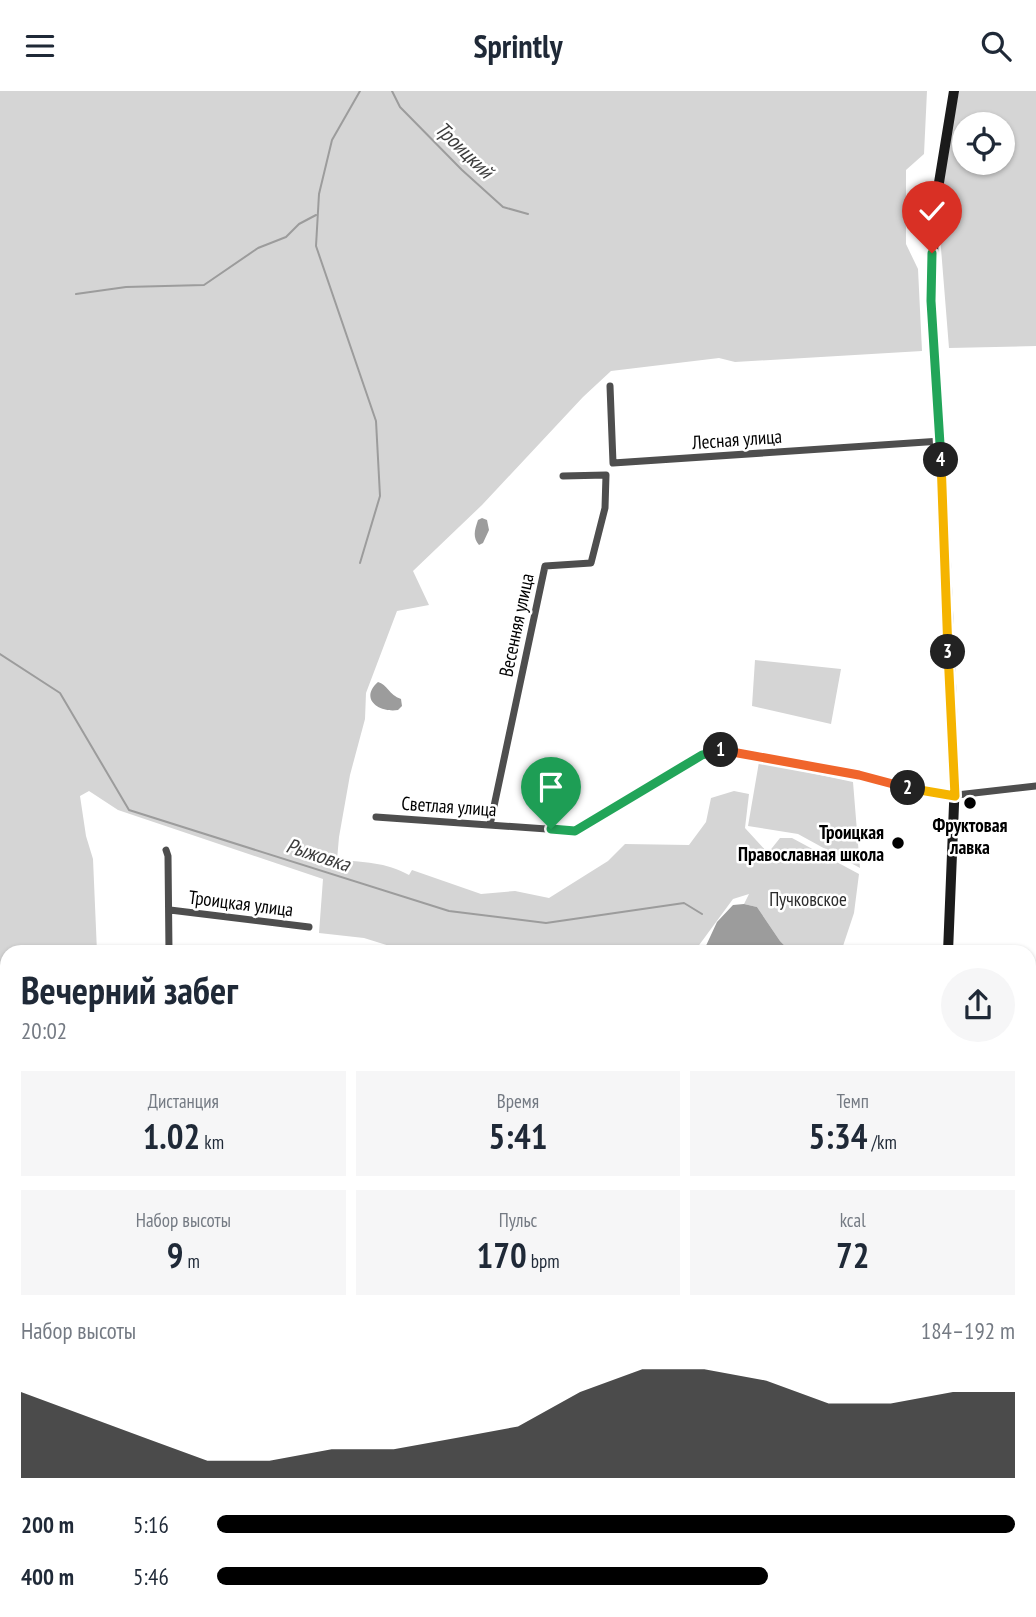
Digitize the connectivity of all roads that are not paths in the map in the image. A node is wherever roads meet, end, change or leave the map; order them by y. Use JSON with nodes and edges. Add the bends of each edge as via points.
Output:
{"nodes":[{"id":1,"x":954,"y":91,"type":"edge"},
{"id":2,"x":610,"y":386,"type":"dead end"},
{"id":3,"x":941,"y":441,"type":"junction"},
{"id":4,"x":562,"y":476,"type":"dead end"},
{"id":5,"x":1036,"y":786,"type":"edge"},
{"id":6,"x":955,"y":796,"type":"junction"},
{"id":7,"x":376,"y":817,"type":"dead end"},
{"id":8,"x":490,"y":825,"type":"junction"},
{"id":9,"x":166,"y":850,"type":"dead end"},
{"id":10,"x":170,"y":910,"type":"junction"},
{"id":11,"x":309,"y":927,"type":"dead end"},
{"id":12,"x":169,"y":945,"type":"edge"},
{"id":13,"x":948,"y":945,"type":"edge"}],
"edges":[{"from":1,"to":3,"type":"street","via":[[932,253]]},
{"from":2,"to":3,"type":"street","name":"Лесная улица","via":[[613,463]]},
{"from":3,"to":6,"type":"street"},
{"from":4,"to":8,"type":"street","name":"Весенняя улица","via":[[606,475],[605,508],[591,563],[545,566]]},
{"from":5,"to":6,"type":"street","name":"Светлая улица"},
{"from":6,"to":8,"type":"street","name":"Светлая улица","via":[[720,750],[702,755],[575,831]]},
{"from":6,"to":13,"type":"street"},
{"from":7,"to":8,"type":"street","name":"Светлая улица"},
{"from":9,"to":10,"type":"street","name":"Троицкая улица"},
{"from":10,"to":11,"type":"street","name":"Троицкая улица"},
{"from":10,"to":12,"type":"street","name":"Троицкая улица"}]}
